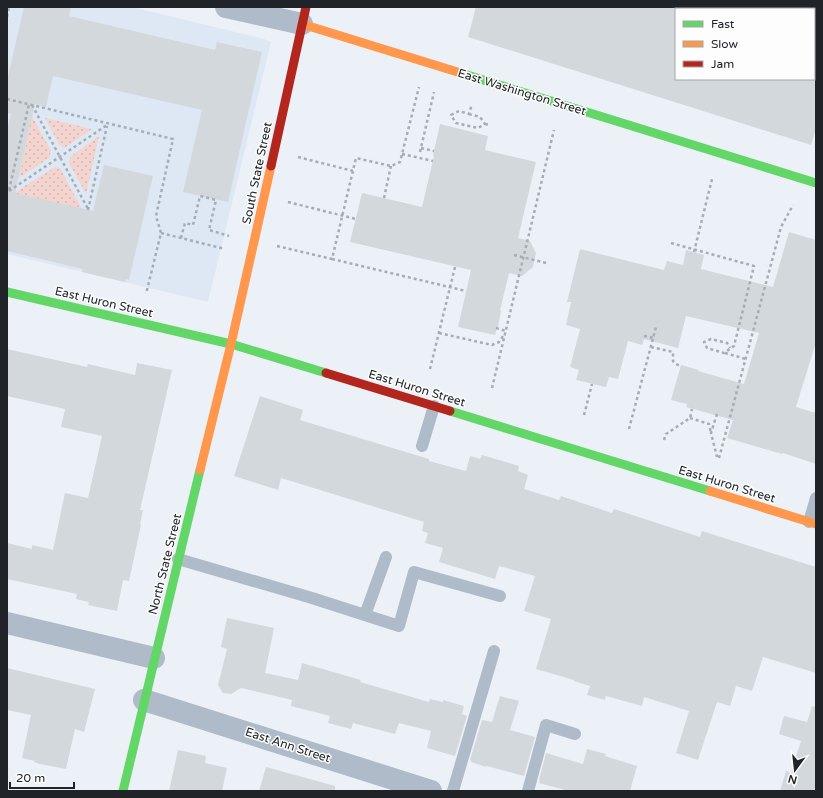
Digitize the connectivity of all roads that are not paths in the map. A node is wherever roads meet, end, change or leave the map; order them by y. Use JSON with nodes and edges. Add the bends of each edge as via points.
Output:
{"nodes":[{"id":1,"x":226,"y":7,"type":"edge"},
{"id":2,"x":304,"y":15,"type":"edge"},
{"id":3,"x":816,"y":183,"type":"edge"},
{"id":4,"x":7,"y":292,"type":"edge"},
{"id":5,"x":231,"y":344,"type":"junction"},
{"id":6,"x":434,"y":406,"type":"junction"},
{"id":7,"x":422,"y":446,"type":"dead end"},
{"id":8,"x":816,"y":498,"type":"edge"},
{"id":9,"x":812,"y":523,"type":"edge"},
{"id":10,"x":386,"y":556,"type":"dead end"},
{"id":11,"x":178,"y":559,"type":"junction"},
{"id":12,"x":500,"y":596,"type":"dead end"},
{"id":13,"x":365,"y":615,"type":"junction"},
{"id":14,"x":7,"y":623,"type":"edge"},
{"id":15,"x":494,"y":651,"type":"dead end"},
{"id":16,"x":154,"y":658,"type":"junction"},
{"id":17,"x":144,"y":700,"type":"junction"},
{"id":18,"x":575,"y":734,"type":"dead end"},
{"id":19,"x":123,"y":791,"type":"edge"},
{"id":20,"x":431,"y":791,"type":"edge"},
{"id":21,"x":453,"y":791,"type":"edge"},
{"id":22,"x":528,"y":791,"type":"edge"}],
"edges":[{"from":1,"to":2,"type":"street","name":"East Washington Street"},
{"from":2,"to":3,"type":"main road","name":"East Washington Street"},
{"from":2,"to":5,"type":"main road","name":"South State Street"},
{"from":4,"to":5,"type":"main road","name":"East Huron Street"},
{"from":5,"to":6,"type":"main road","name":"East Huron Street"},
{"from":5,"to":11,"type":"main road","name":"North State Street"},
{"from":6,"to":7,"type":"lane"},
{"from":6,"to":9,"type":"main road","name":"East Huron Street"},
{"from":8,"to":9,"type":"lane"},
{"from":10,"to":13,"type":"lane"},
{"from":11,"to":13,"type":"lane"},
{"from":11,"to":16,"type":"main road","name":"North State Street"},
{"from":12,"to":13,"type":"lane","via":[[414,572],[399,626]]},
{"from":14,"to":16,"type":"street"},
{"from":15,"to":21,"type":"lane"},
{"from":16,"to":17,"type":"main road","name":"North State Street"},
{"from":17,"to":19,"type":"main road","name":"North State Street"},
{"from":17,"to":20,"type":"street","name":"East Ann Street"},
{"from":18,"to":22,"type":"lane","via":[[546,726]]}]}
